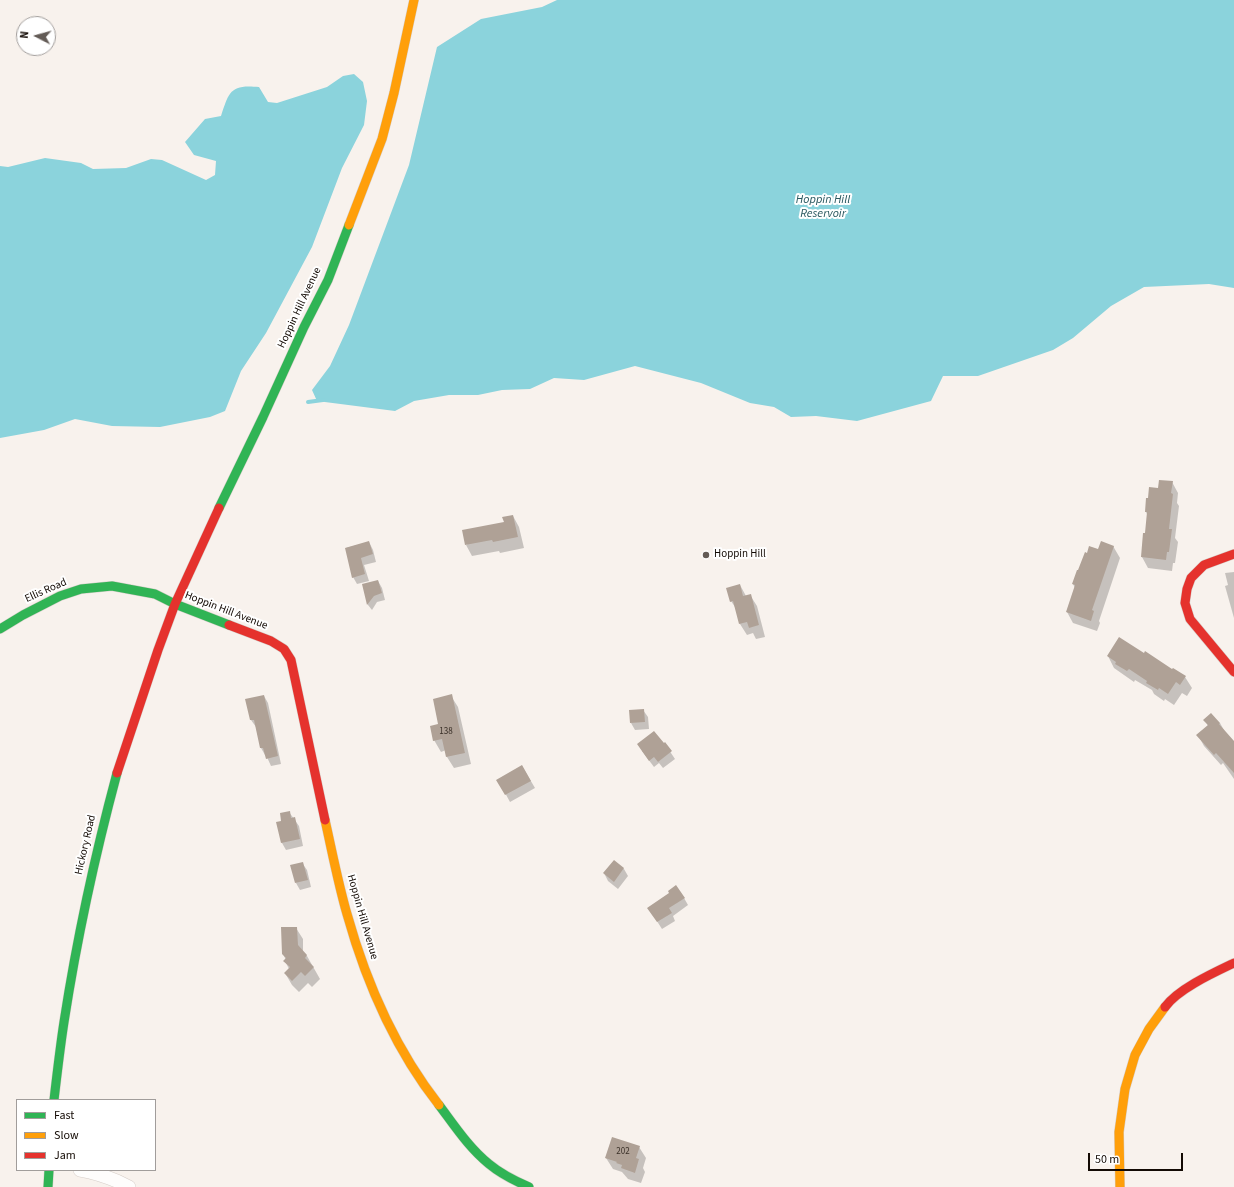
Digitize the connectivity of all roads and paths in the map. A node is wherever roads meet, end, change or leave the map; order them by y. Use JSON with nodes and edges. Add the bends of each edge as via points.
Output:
{"nodes":[{"id":1,"x":414,"y":0,"type":"edge"},
{"id":2,"x":1234,"y":554,"type":"edge"},
{"id":3,"x":175,"y":604,"type":"junction"},
{"id":4,"x":0,"y":630,"type":"edge"},
{"id":5,"x":1234,"y":672,"type":"edge"},
{"id":6,"x":1234,"y":963,"type":"edge"},
{"id":7,"x":54,"y":1099,"type":"edge"},
{"id":8,"x":49,"y":1171,"type":"edge"},
{"id":9,"x":89,"y":1171,"type":"edge"},
{"id":10,"x":48,"y":1187,"type":"edge"},
{"id":11,"x":129,"y":1187,"type":"edge"},
{"id":12,"x":529,"y":1187,"type":"edge"},
{"id":13,"x":1120,"y":1187,"type":"edge"}],
"edges":[{"from":1,"to":3,"type":"street","name":"Hoppin Hill Avenue","via":[[382,139],[328,280]]},
{"from":2,"to":5,"type":"street","via":[[1204,566],[1191,578],[1185,603],[1190,618],[1199,631]]},
{"from":3,"to":4,"type":"street","name":"Ellis Road","via":[[155,594],[138,590],[112,586],[92,587],[60,596]]},
{"from":3,"to":7,"type":"street","name":"Hickory Road","via":[[120,762],[101,834],[64,1022]]},
{"from":3,"to":12,"type":"street","name":"Hoppin Hill Avenue","via":[[271,641],[288,654],[347,915],[381,1008],[416,1074],[443,1111],[487,1163]]},
{"from":6,"to":13,"type":"street","via":[[1207,976],[1170,1000],[1149,1029],[1135,1055],[1125,1089],[1119,1132]]},
{"from":8,"to":10,"type":"street"},
{"from":9,"to":11,"type":"street"}]}
